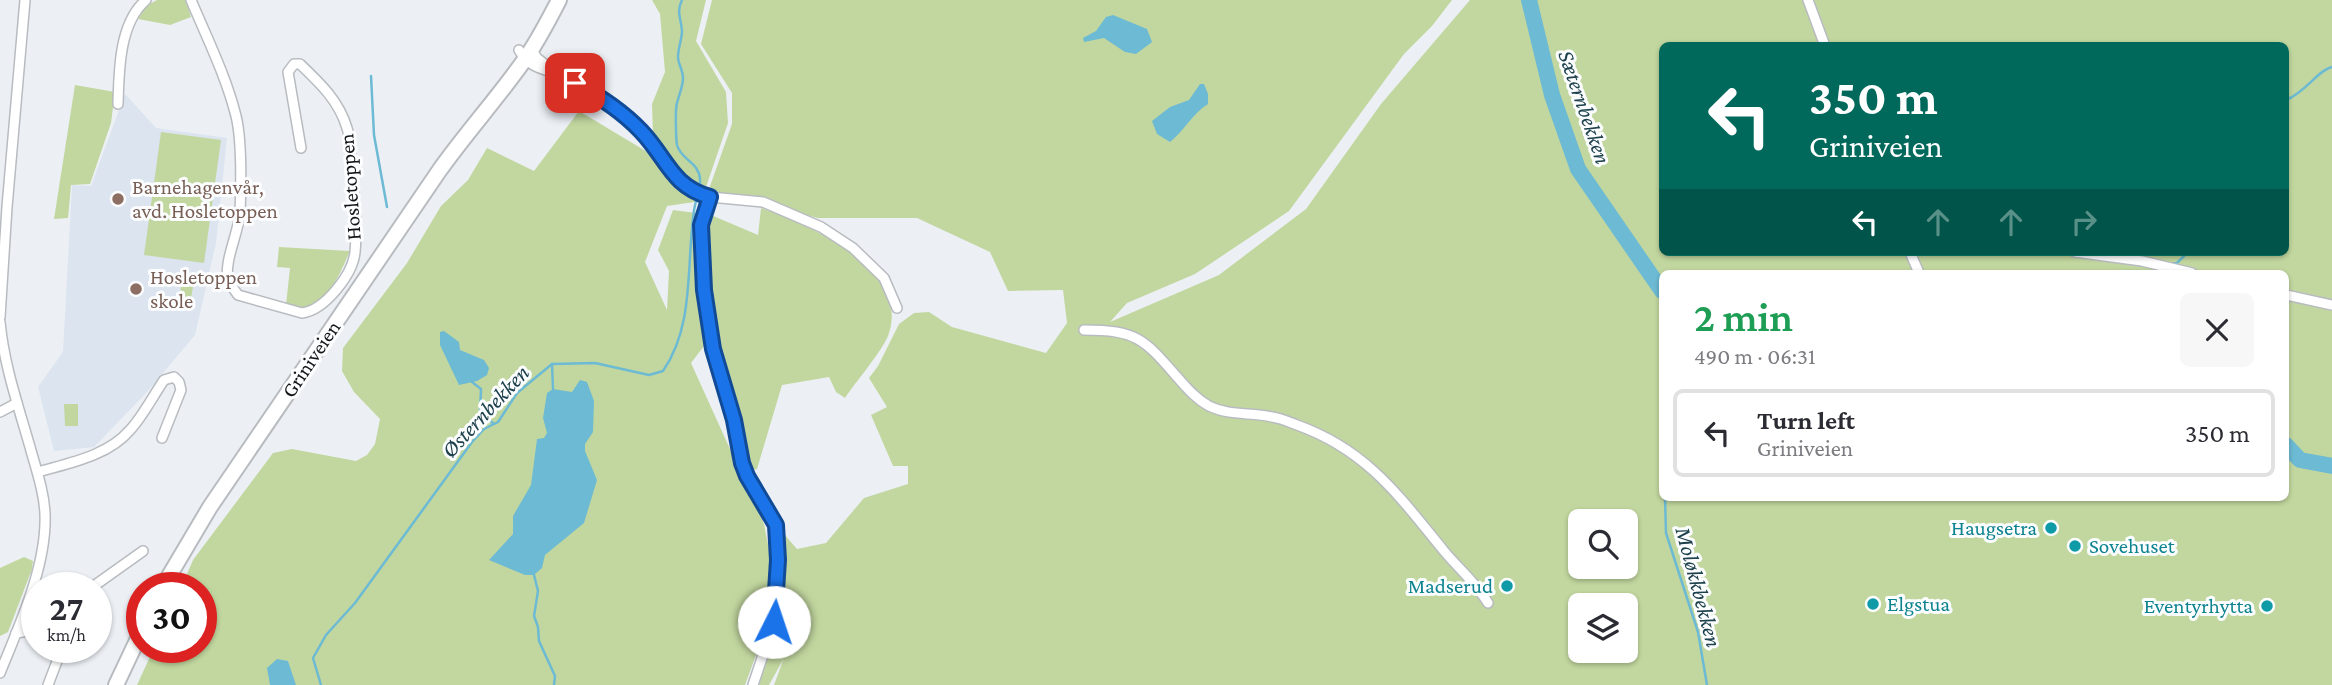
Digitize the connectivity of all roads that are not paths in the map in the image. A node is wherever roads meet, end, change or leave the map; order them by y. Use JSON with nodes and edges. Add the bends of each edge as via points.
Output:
{"nodes":[{"id":1,"x":25,"y":0,"type":"edge"},
{"id":2,"x":146,"y":0,"type":"edge"},
{"id":3,"x":191,"y":0,"type":"edge"},
{"id":4,"x":549,"y":0,"type":"edge"},
{"id":5,"x":559,"y":0,"type":"edge"},
{"id":6,"x":1808,"y":0,"type":"edge"},
{"id":7,"x":1824,"y":42,"type":"edge"},
{"id":8,"x":525,"y":53,"type":"junction"},
{"id":9,"x":118,"y":104,"type":"dead end"},
{"id":10,"x":301,"y":148,"type":"dead end"},
{"id":11,"x":702,"y":194,"type":"junction"},
{"id":12,"x":3,"y":207,"type":"edge"},
{"id":13,"x":2105,"y":256,"type":"edge"},
{"id":14,"x":2180,"y":270,"type":"edge"},
{"id":15,"x":2289,"y":296,"type":"edge"},
{"id":16,"x":2332,"y":306,"type":"edge"},
{"id":17,"x":897,"y":308,"type":"dead end"},
{"id":18,"x":0,"y":320,"type":"edge"},
{"id":19,"x":1084,"y":330,"type":"dead end"},
{"id":20,"x":17,"y":402,"type":"junction"},
{"id":21,"x":0,"y":412,"type":"edge"},
{"id":22,"x":162,"y":438,"type":"dead end"},
{"id":23,"x":37,"y":472,"type":"junction"},
{"id":24,"x":143,"y":551,"type":"dead end"},
{"id":25,"x":171,"y":572,"type":"edge"},
{"id":26,"x":112,"y":573,"type":"edge"},
{"id":27,"x":1489,"y":603,"type":"dead end"},
{"id":28,"x":21,"y":632,"type":"edge"},
{"id":29,"x":16,"y":633,"type":"junction"},
{"id":30,"x":56,"y":663,"type":"edge"},
{"id":31,"x":126,"y":663,"type":"edge"},
{"id":32,"x":0,"y":673,"type":"edge"},
{"id":33,"x":48,"y":685,"type":"edge"},
{"id":34,"x":116,"y":685,"type":"edge"},
{"id":35,"x":753,"y":685,"type":"edge"}],
"edges":[{"from":1,"to":12,"type":"street"},
{"from":2,"to":9,"type":"street","via":[[131,20],[123,45]]},
{"from":3,"to":10,"type":"street","name":"Hosletoppen","via":[[236,117],[240,213],[228,281],[238,295],[296,313],[325,304],[355,254],[348,131],[327,90],[300,64],[294,64],[288,72]]},
{"from":4,"to":8,"type":"main road","name":"Griniveien"},
{"from":5,"to":8,"type":"main road","name":"Griniveien"},
{"from":6,"to":7,"type":"street"},
{"from":8,"to":11,"type":"street","via":[[538,68],[596,94],[640,131],[682,185]]},
{"from":8,"to":25,"type":"main road","name":"Griniveien","via":[[210,507]]},
{"from":11,"to":17,"type":"street","via":[[764,202],[821,227],[853,248],[884,278]]},
{"from":11,"to":35,"type":"street","via":[[704,290],[713,349],[742,463],[776,525],[778,540],[774,622]]},
{"from":12,"to":18,"type":"street"},
{"from":13,"to":14,"type":"street"},
{"from":15,"to":16,"type":"street"},
{"from":18,"to":20,"type":"street","via":[[3,353]]},
{"from":19,"to":27,"type":"street","via":[[1130,334],[1208,405],[1227,413],[1272,416],[1349,449],[1373,468]]},
{"from":20,"to":21,"type":"street"},
{"from":20,"to":23,"type":"street"},
{"from":22,"to":23,"type":"street","via":[[181,390],[174,377],[163,380],[134,426],[118,440],[85,457]]},
{"from":23,"to":29,"type":"street","via":[[44,497],[44,540]]},
{"from":24,"to":26,"type":"street"},
{"from":28,"to":29,"type":"street"},
{"from":29,"to":32,"type":"street"},
{"from":30,"to":33,"type":"street"},
{"from":31,"to":34,"type":"main road"}]}
